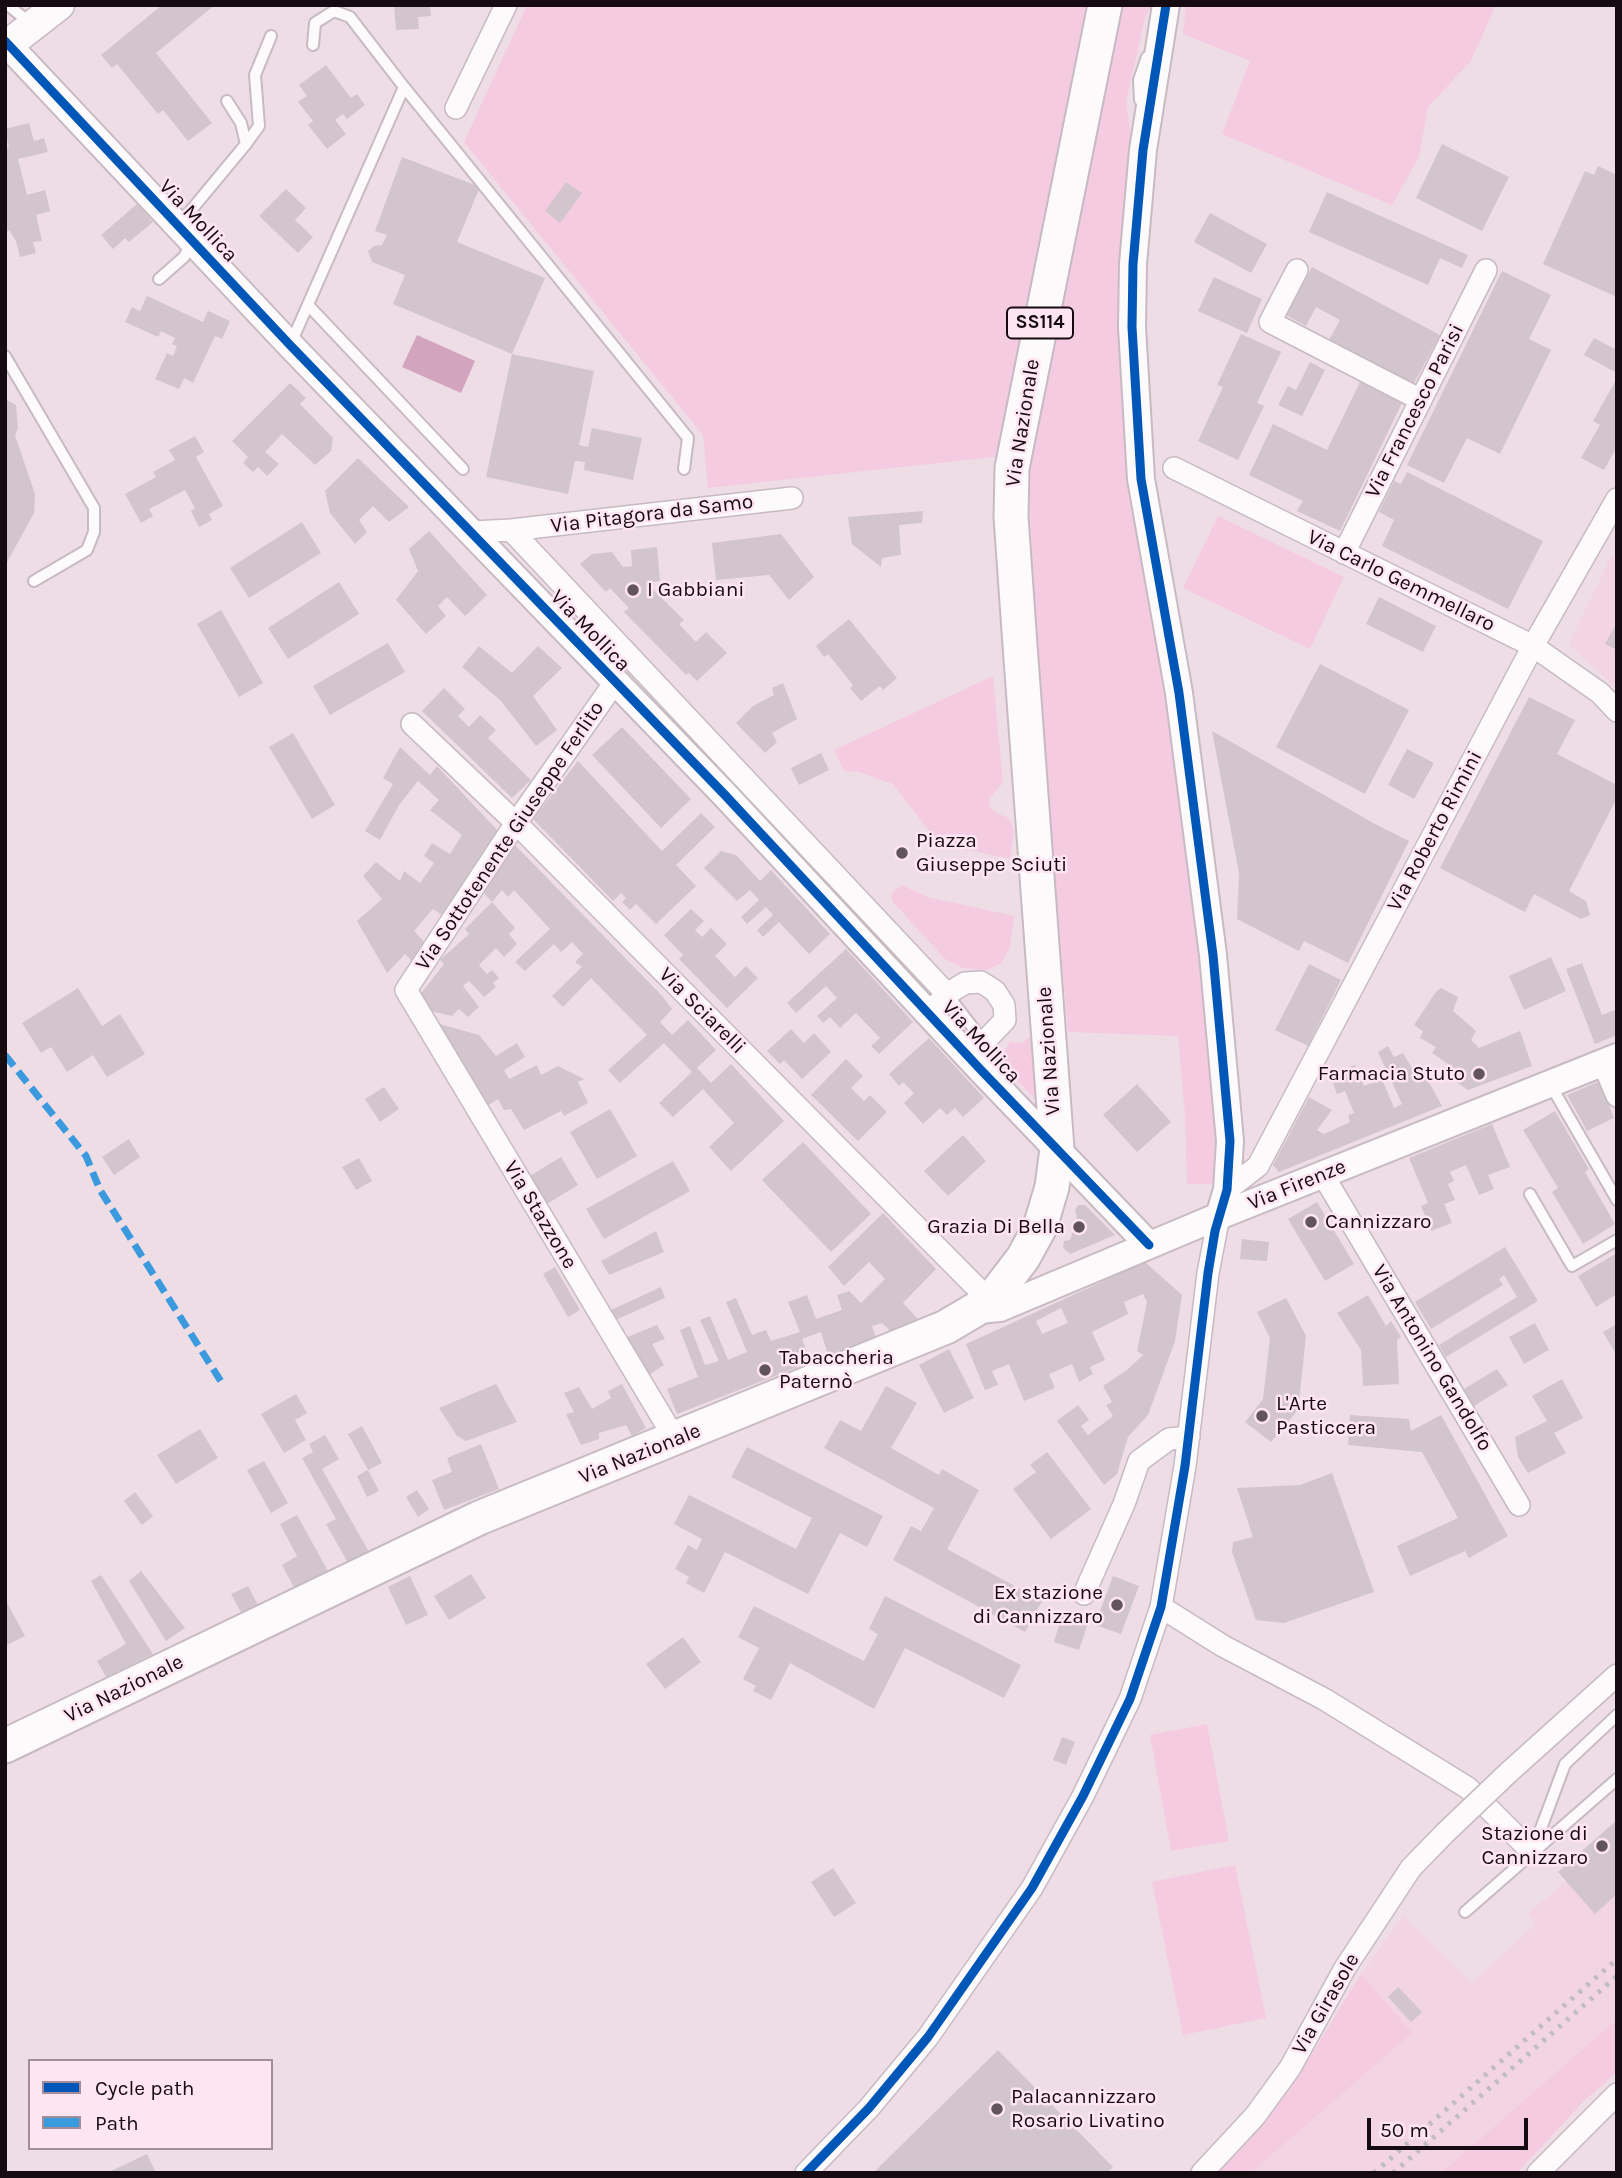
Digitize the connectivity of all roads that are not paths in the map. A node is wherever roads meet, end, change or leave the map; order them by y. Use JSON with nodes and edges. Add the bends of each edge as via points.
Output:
{"nodes":[{"id":1,"x":8,"y":5,"type":"edge"},
{"id":2,"x":59,"y":5,"type":"edge"},
{"id":3,"x":506,"y":5,"type":"edge"},
{"id":4,"x":1105,"y":5,"type":"edge"},
{"id":5,"x":1165,"y":5,"type":"edge"},
{"id":6,"x":33,"y":26,"type":"junction"},
{"id":7,"x":271,"y":36,"type":"dead end"},
{"id":8,"x":6,"y":45,"type":"edge"},
{"id":9,"x":313,"y":45,"type":"dead end"},
{"id":10,"x":404,"y":87,"type":"junction"},
{"id":11,"x":227,"y":102,"type":"dead end"},
{"id":12,"x":456,"y":108,"type":"dead end"},
{"id":13,"x":246,"y":144,"type":"junction"},
{"id":14,"x":185,"y":233,"type":"junction"},
{"id":15,"x":1297,"y":270,"type":"dead end"},
{"id":16,"x":1486,"y":270,"type":"dead end"},
{"id":17,"x":159,"y":279,"type":"dead end"},
{"id":18,"x":309,"y":306,"type":"junction"},
{"id":19,"x":290,"y":345,"type":"junction"},
{"id":20,"x":5,"y":356,"type":"edge"},
{"id":21,"x":1421,"y":400,"type":"junction"},
{"id":22,"x":1174,"y":468,"type":"dead end"},
{"id":23,"x":463,"y":469,"type":"dead end"},
{"id":24,"x":684,"y":469,"type":"dead end"},
{"id":25,"x":792,"y":498,"type":"dead end"},
{"id":26,"x":1617,"y":499,"type":"edge"},
{"id":27,"x":511,"y":530,"type":"junction"},
{"id":28,"x":473,"y":532,"type":"junction"},
{"id":29,"x":1344,"y":552,"type":"junction"},
{"id":30,"x":34,"y":581,"type":"dead end"},
{"id":31,"x":1533,"y":646,"type":"junction"},
{"id":32,"x":615,"y":682,"type":"junction"},
{"id":33,"x":1617,"y":711,"type":"edge"},
{"id":34,"x":412,"y":724,"type":"dead end"},
{"id":35,"x":734,"y":786,"type":"junction"},
{"id":36,"x":516,"y":823,"type":"junction"},
{"id":37,"x":406,"y":990,"type":"joint"},
{"id":38,"x":938,"y":1003,"type":"junction"},
{"id":39,"x":984,"y":1042,"type":"junction"},
{"id":40,"x":1610,"y":1060,"type":"edge"},
{"id":41,"x":980,"y":1069,"type":"junction"},
{"id":42,"x":1550,"y":1084,"type":"junction"},
{"id":43,"x":1617,"y":1096,"type":"edge"},
{"id":44,"x":1057,"y":1149,"type":"junction"},
{"id":45,"x":1258,"y":1166,"type":"junction"},
{"id":46,"x":1323,"y":1175,"type":"junction"},
{"id":47,"x":1227,"y":1190,"type":"junction"},
{"id":48,"x":1530,"y":1194,"type":"dead end"},
{"id":49,"x":1262,"y":1199,"type":"junction"},
{"id":50,"x":1617,"y":1200,"type":"edge"},
{"id":51,"x":1219,"y":1216,"type":"junction"},
{"id":52,"x":1617,"y":1240,"type":"edge"},
{"id":53,"x":1149,"y":1245,"type":"junction"},
{"id":54,"x":1012,"y":1274,"type":"junction"},
{"id":55,"x":1046,"y":1287,"type":"junction"},
{"id":56,"x":984,"y":1306,"type":"junction"},
{"id":57,"x":1189,"y":1437,"type":"junction"},
{"id":58,"x":675,"y":1439,"type":"junction"},
{"id":59,"x":1519,"y":1505,"type":"dead end"},
{"id":60,"x":1084,"y":1594,"type":"dead end"},
{"id":61,"x":1161,"y":1607,"type":"junction"},
{"id":62,"x":1617,"y":1675,"type":"edge"},
{"id":63,"x":1617,"y":1715,"type":"edge"},
{"id":64,"x":5,"y":1746,"type":"edge"},
{"id":65,"x":1617,"y":1779,"type":"edge"},
{"id":66,"x":1532,"y":1852,"type":"junction"},
{"id":67,"x":1465,"y":1912,"type":"dead end"},
{"id":68,"x":1617,"y":2094,"type":"edge"},
{"id":69,"x":806,"y":2173,"type":"edge"},
{"id":70,"x":1202,"y":2173,"type":"edge"},
{"id":71,"x":1538,"y":2173,"type":"edge"}],
"edges":[{"from":1,"to":6,"type":"lane"},
{"from":2,"to":6,"type":"main road"},
{"from":3,"to":12,"type":"street"},
{"from":4,"to":44,"type":"main road","name":"Via Nazionale","number":"SS114","via":[[1012,468],[1011,517]]},
{"from":5,"to":47,"type":"street","via":[[1143,150],[1132,314],[1141,479],[1179,693],[1213,955],[1230,1141]]},
{"from":6,"to":8,"type":"main road"},
{"from":7,"to":13,"type":"lane","via":[[255,75],[258,126]]},
{"from":8,"to":14,"type":"street","name":"Via Mollica"},
{"from":9,"to":10,"type":"lane","via":[[315,23],[334,11],[350,17]]},
{"from":10,"to":18,"type":"lane"},
{"from":10,"to":24,"type":"lane","via":[[688,438]]},
{"from":11,"to":13,"type":"lane","via":[[241,123]]},
{"from":13,"to":14,"type":"lane"},
{"from":14,"to":17,"type":"lane","via":[[184,257]]},
{"from":14,"to":19,"type":"street","name":"Via Mollica"},
{"from":15,"to":21,"type":"street","via":[[1270,322]]},
{"from":16,"to":21,"type":"street","name":"Via Francesco Parisi"},
{"from":18,"to":19,"type":"lane"},
{"from":18,"to":23,"type":"lane"},
{"from":19,"to":28,"type":"street","name":"Via Mollica"},
{"from":20,"to":30,"type":"lane","via":[[94,508],[94,532],[86,550]]},
{"from":21,"to":29,"type":"street","name":"Via Francesco Parisi"},
{"from":22,"to":29,"type":"street","name":"Via Carlo Gemmellaro"},
{"from":25,"to":27,"type":"street","name":"Via Pitagora da Samo"},
{"from":26,"to":31,"type":"street","name":"Via Roberto Rimini"},
{"from":27,"to":28,"type":"street","name":"Via Pitagora da Samo"},
{"from":27,"to":35,"type":"street","name":"Via Pitagora da Samo"},
{"from":28,"to":32,"type":"street","name":"Via Mollica"},
{"from":29,"to":31,"type":"street","name":"Via Carlo Gemmellaro"},
{"from":31,"to":33,"type":"street","name":"Via Carlo Gemmellaro","via":[[1600,693]]},
{"from":31,"to":45,"type":"street","name":"Via Roberto Rimini"},
{"from":32,"to":35,"type":"street","name":"Via Mollica"},
{"from":32,"to":36,"type":"street","name":"Via Sottotenente Giuseppe Ferlito"},
{"from":34,"to":36,"type":"street","name":"Via Sciarelli"},
{"from":35,"to":38,"type":"street","name":"Via Mollica"},
{"from":36,"to":37,"type":"street","name":"Via Sottotenente Giuseppe Ferlito"},
{"from":36,"to":56,"type":"street","name":"Via Sciarelli"},
{"from":37,"to":58,"type":"street","name":"Via Stazzone"},
{"from":38,"to":39,"type":"lane"},
{"from":38,"to":39,"type":"street","via":[[965,983],[981,982],[995,991],[1004,1005],[1005,1020]]},
{"from":38,"to":41,"type":"street","name":"Via Mollica"},
{"from":39,"to":41,"type":"street"},
{"from":40,"to":42,"type":"street","name":"Via Firenze"},
{"from":40,"to":43,"type":"street"},
{"from":41,"to":44,"type":"street","name":"Via Mollica"},
{"from":42,"to":46,"type":"street","name":"Via Firenze"},
{"from":42,"to":50,"type":"lane"},
{"from":44,"to":53,"type":"street","name":"Via Mollica"},
{"from":44,"to":54,"type":"main road","name":"Via Nazionale","via":[[1040,1227]]},
{"from":45,"to":47,"type":"street"},
{"from":45,"to":49,"type":"street"},
{"from":46,"to":49,"type":"street","name":"Via Firenze"},
{"from":46,"to":59,"type":"street","name":"Via Antonino Gandolfo"},
{"from":47,"to":51,"type":"street"},
{"from":48,"to":52,"type":"lane","via":[[1572,1266]]},
{"from":49,"to":51,"type":"street","name":"Via Firenze"},
{"from":51,"to":53,"type":"street","name":"Via Firenze"},
{"from":51,"to":57,"type":"street"},
{"from":53,"to":55,"type":"street","name":"Via Firenze"},
{"from":54,"to":55,"type":"street","via":[[1022,1282]]},
{"from":54,"to":56,"type":"main road","name":"Via Nazionale"},
{"from":55,"to":56,"type":"street","name":"Via Firenze","via":[[1000,1308]]},
{"from":56,"to":58,"type":"main road","name":"Via Nazionale","via":[[946,1327]]},
{"from":57,"to":60,"type":"street","via":[[1169,1439],[1139,1461]]},
{"from":57,"to":61,"type":"street"},
{"from":58,"to":64,"type":"main road","name":"Via Nazionale","via":[[479,1518]]},
{"from":61,"to":66,"type":"street","via":[[1324,1699],[1468,1788]]},
{"from":61,"to":69,"type":"street","via":[[1130,1699],[1032,1888],[928,2037]]},
{"from":62,"to":70,"type":"street","name":"Via Girasole","bridge":true,"via":[[1411,1868],[1345,1968],[1290,2068],[1255,2116]]},
{"from":63,"to":66,"type":"lane","via":[[1565,1764]]},
{"from":65,"to":66,"type":"lane"},
{"from":66,"to":67,"type":"lane"},
{"from":68,"to":71,"type":"street"}]}
